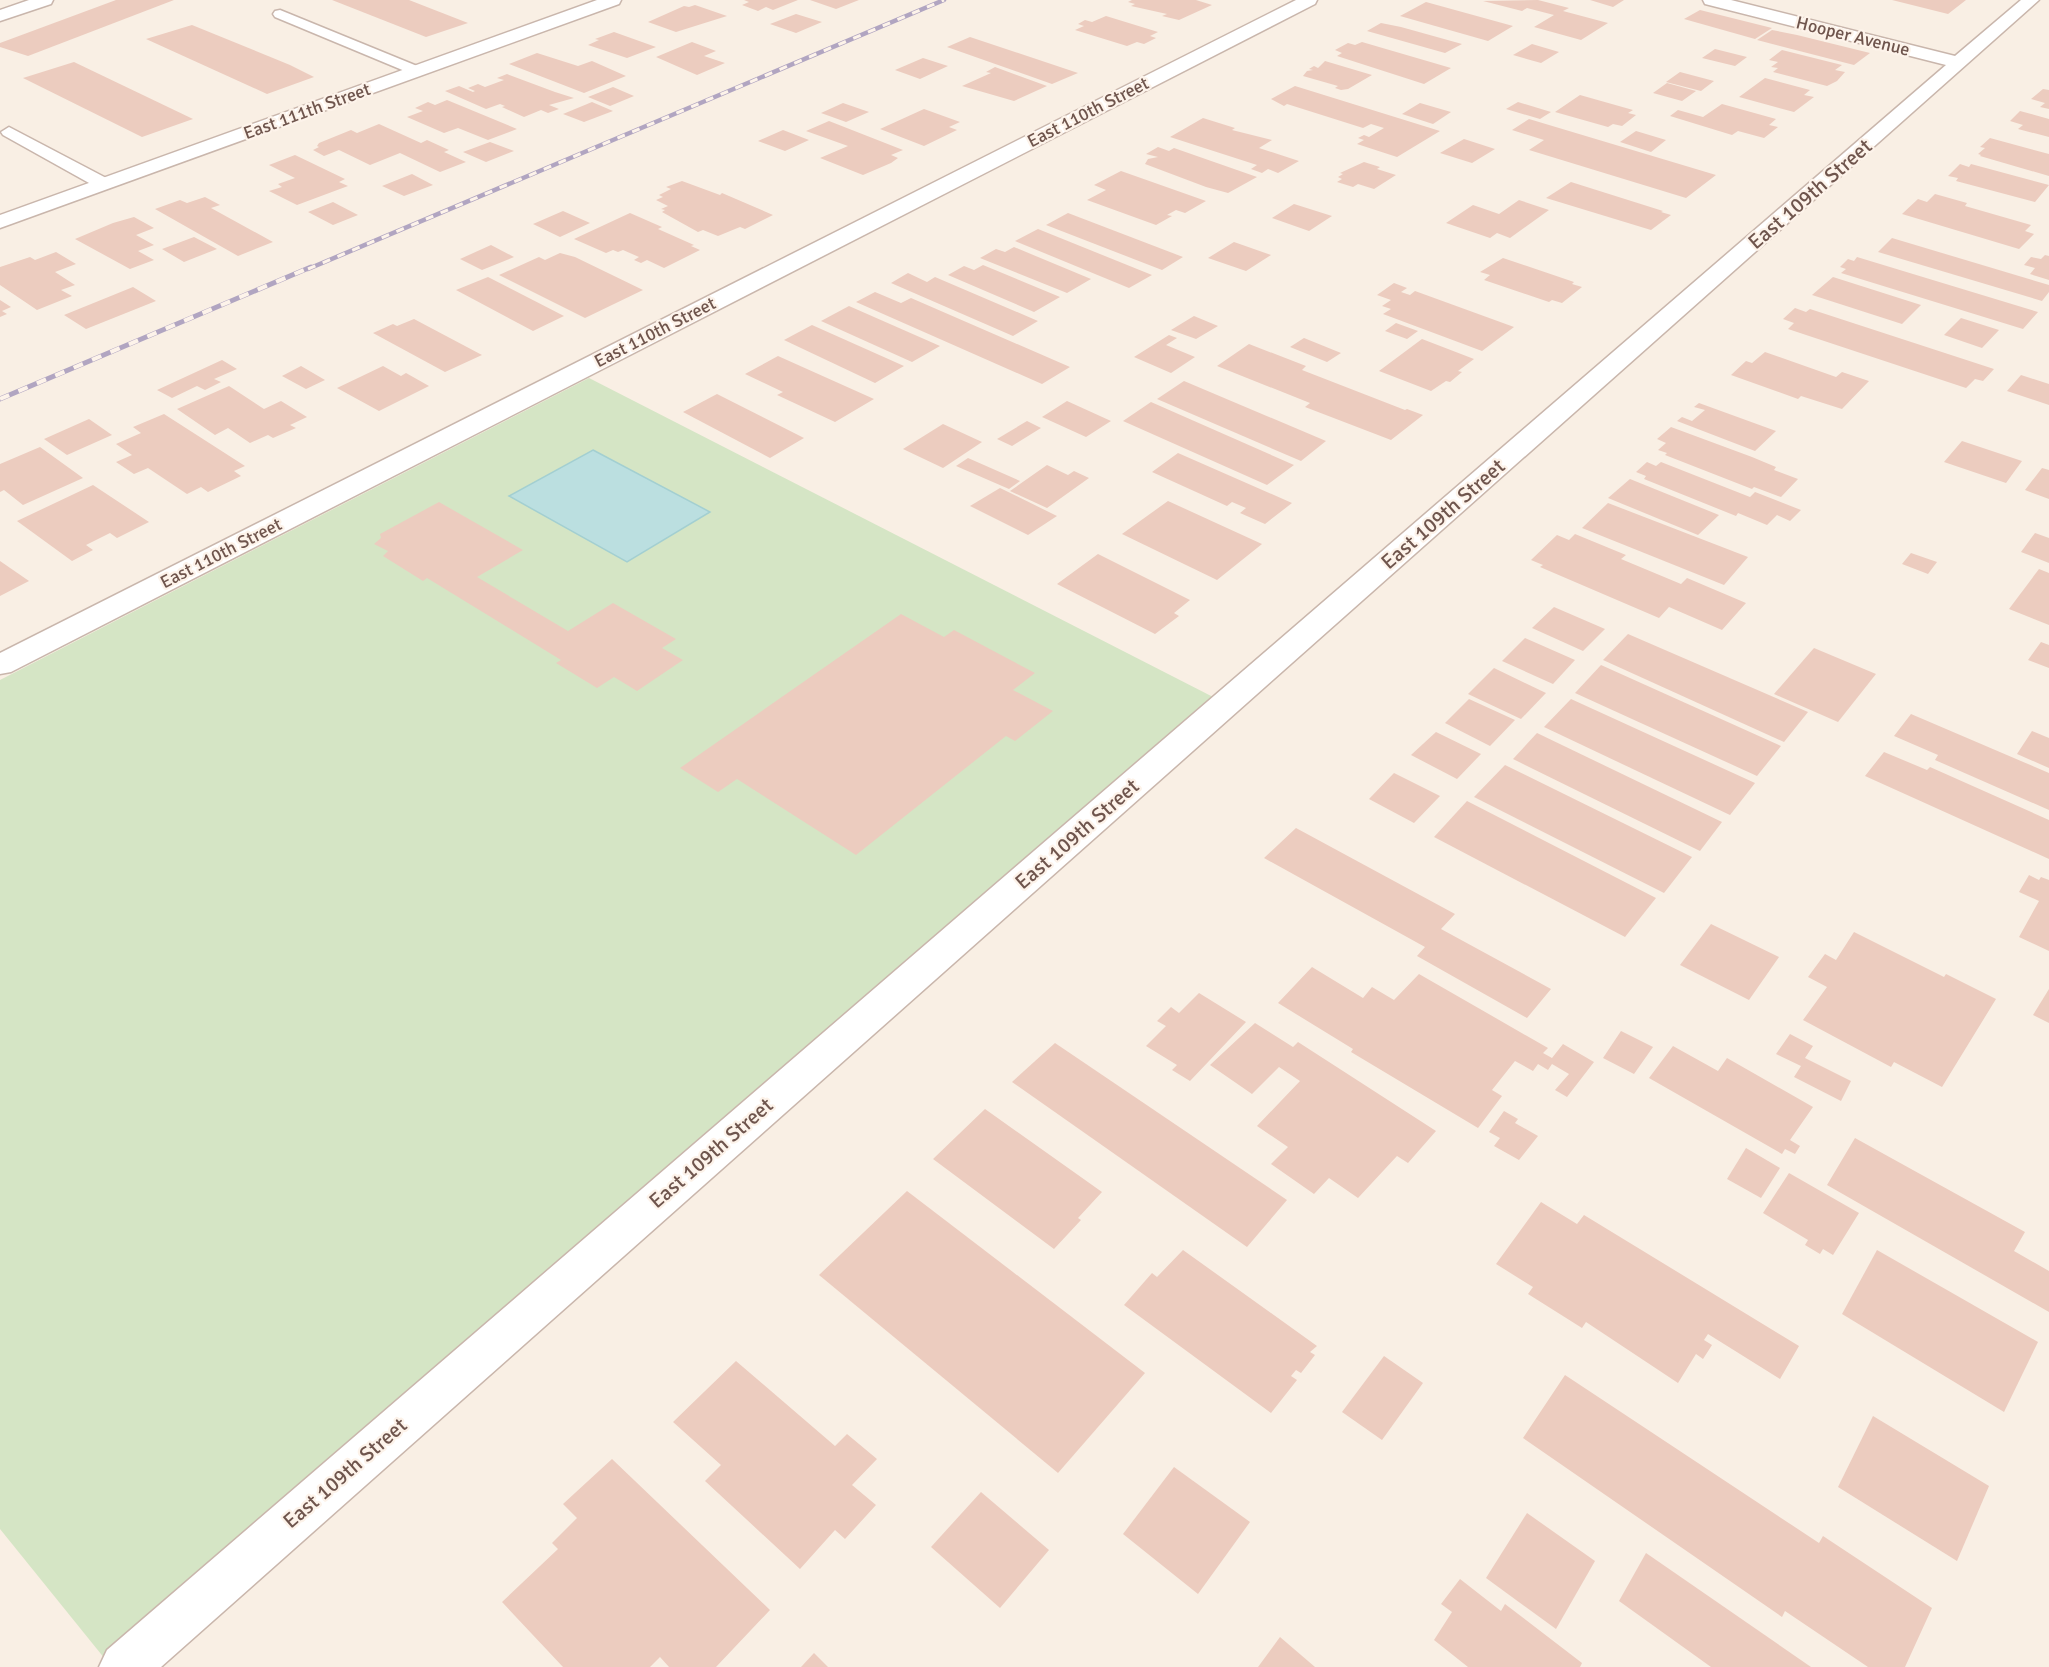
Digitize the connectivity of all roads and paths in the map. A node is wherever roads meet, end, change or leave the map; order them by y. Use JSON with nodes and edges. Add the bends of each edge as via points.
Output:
{"nodes":[{"id":1,"x":45,"y":0,"type":"edge"},
{"id":2,"x":614,"y":0,"type":"edge"},
{"id":3,"x":1309,"y":0,"type":"edge"},
{"id":4,"x":1711,"y":0,"type":"edge"},
{"id":5,"x":2031,"y":0,"type":"edge"},
{"id":6,"x":280,"y":14,"type":"dead end"},
{"id":7,"x":0,"y":16,"type":"edge"},
{"id":8,"x":1960,"y":63,"type":"junction"},
{"id":9,"x":417,"y":71,"type":"junction"},
{"id":10,"x":9,"y":132,"type":"dead end"},
{"id":11,"x":104,"y":184,"type":"junction"},
{"id":12,"x":0,"y":222,"type":"edge"},
{"id":13,"x":0,"y":665,"type":"edge"},
{"id":14,"x":123,"y":1667,"type":"edge"}],
"edges":[{"from":1,"to":7,"type":"street"},
{"from":2,"to":9,"type":"street","name":"East 111th Street"},
{"from":3,"to":13,"type":"street","name":"East 110th Street"},
{"from":4,"to":8,"type":"street","name":"Hooper Avenue"},
{"from":5,"to":8,"type":"street","name":"East 109th Street"},
{"from":6,"to":9,"type":"lane"},
{"from":8,"to":14,"type":"street","name":"East 109th Street"},
{"from":9,"to":11,"type":"street","name":"East 111th Street"},
{"from":10,"to":11,"type":"lane"},
{"from":11,"to":12,"type":"street","name":"East 111th Street"}]}
